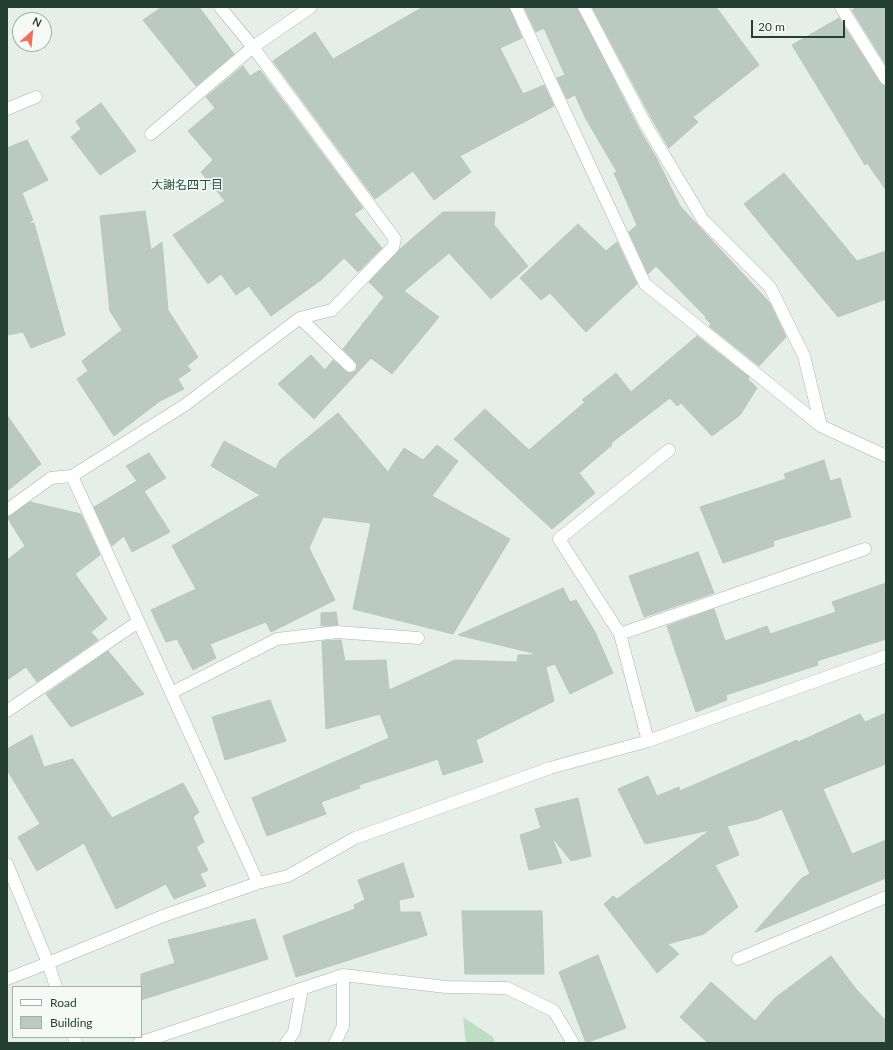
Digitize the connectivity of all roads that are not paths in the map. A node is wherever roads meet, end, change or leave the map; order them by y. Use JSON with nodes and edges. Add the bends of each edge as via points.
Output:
{"nodes":[{"id":1,"x":220,"y":7,"type":"edge"},
{"id":2,"x":311,"y":7,"type":"edge"},
{"id":3,"x":516,"y":7,"type":"edge"},
{"id":4,"x":584,"y":7,"type":"edge"},
{"id":5,"x":841,"y":7,"type":"edge"},
{"id":6,"x":253,"y":47,"type":"junction"},
{"id":7,"x":886,"y":79,"type":"edge"},
{"id":8,"x":36,"y":96,"type":"dead end"},
{"id":9,"x":7,"y":109,"type":"edge"},
{"id":10,"x":151,"y":134,"type":"dead end"},
{"id":11,"x":300,"y":318,"type":"junction"},
{"id":12,"x":350,"y":366,"type":"dead end"},
{"id":13,"x":821,"y":426,"type":"junction"},
{"id":14,"x":669,"y":450,"type":"dead end"},
{"id":15,"x":886,"y":456,"type":"edge"},
{"id":16,"x":72,"y":476,"type":"junction"},
{"id":17,"x":7,"y":510,"type":"edge"},
{"id":18,"x":865,"y":549,"type":"dead end"},
{"id":19,"x":138,"y":622,"type":"junction"},
{"id":20,"x":620,"y":634,"type":"junction"},
{"id":21,"x":418,"y":638,"type":"dead end"},
{"id":22,"x":886,"y":656,"type":"edge"},
{"id":23,"x":171,"y":693,"type":"junction"},
{"id":24,"x":7,"y":711,"type":"edge"},
{"id":25,"x":648,"y":741,"type":"junction"},
{"id":26,"x":7,"y":864,"type":"edge"},
{"id":27,"x":258,"y":882,"type":"junction"},
{"id":28,"x":886,"y":897,"type":"edge"},
{"id":29,"x":738,"y":960,"type":"dead end"},
{"id":30,"x":48,"y":963,"type":"junction"},
{"id":31,"x":343,"y":975,"type":"junction"},
{"id":32,"x":7,"y":979,"type":"edge"},
{"id":33,"x":56,"y":986,"type":"edge"},
{"id":34,"x":302,"y":989,"type":"junction"},
{"id":35,"x":139,"y":1043,"type":"edge"},
{"id":36,"x":286,"y":1043,"type":"edge"},
{"id":37,"x":335,"y":1043,"type":"edge"},
{"id":38,"x":573,"y":1043,"type":"edge"}],
"edges":[{"from":1,"to":6,"type":"street"},
{"from":2,"to":6,"type":"street"},
{"from":3,"to":13,"type":"street","via":[[645,284]]},
{"from":4,"to":13,"type":"street","via":[[646,125],[704,220],[770,287],[804,356]]},
{"from":5,"to":7,"type":"street"},
{"from":6,"to":10,"type":"street"},
{"from":6,"to":11,"type":"street","via":[[395,239],[393,246],[332,310]]},
{"from":8,"to":9,"type":"street"},
{"from":11,"to":12,"type":"street"},
{"from":11,"to":16,"type":"street","via":[[185,405]]},
{"from":13,"to":15,"type":"street"},
{"from":14,"to":20,"type":"street","via":[[559,538]]},
{"from":16,"to":17,"type":"street","via":[[50,478]]},
{"from":16,"to":19,"type":"street"},
{"from":18,"to":20,"type":"street"},
{"from":19,"to":23,"type":"street"},
{"from":19,"to":24,"type":"street"},
{"from":20,"to":25,"type":"street"},
{"from":21,"to":23,"type":"street","via":[[337,632],[277,639]]},
{"from":22,"to":25,"type":"street"},
{"from":23,"to":27,"type":"street"},
{"from":25,"to":27,"type":"street","via":[[550,768],[363,835],[288,876]]},
{"from":26,"to":30,"type":"street"},
{"from":27,"to":30,"type":"street","via":[[163,916]]},
{"from":28,"to":29,"type":"street"},
{"from":30,"to":32,"type":"street"},
{"from":30,"to":33,"type":"street"},
{"from":31,"to":34,"type":"street"},
{"from":31,"to":37,"type":"street","via":[[343,1026]]},
{"from":31,"to":38,"type":"street","via":[[446,987],[507,988],[554,1011]]},
{"from":34,"to":35,"type":"street"},
{"from":34,"to":36,"type":"street","via":[[294,1032]]}]}
